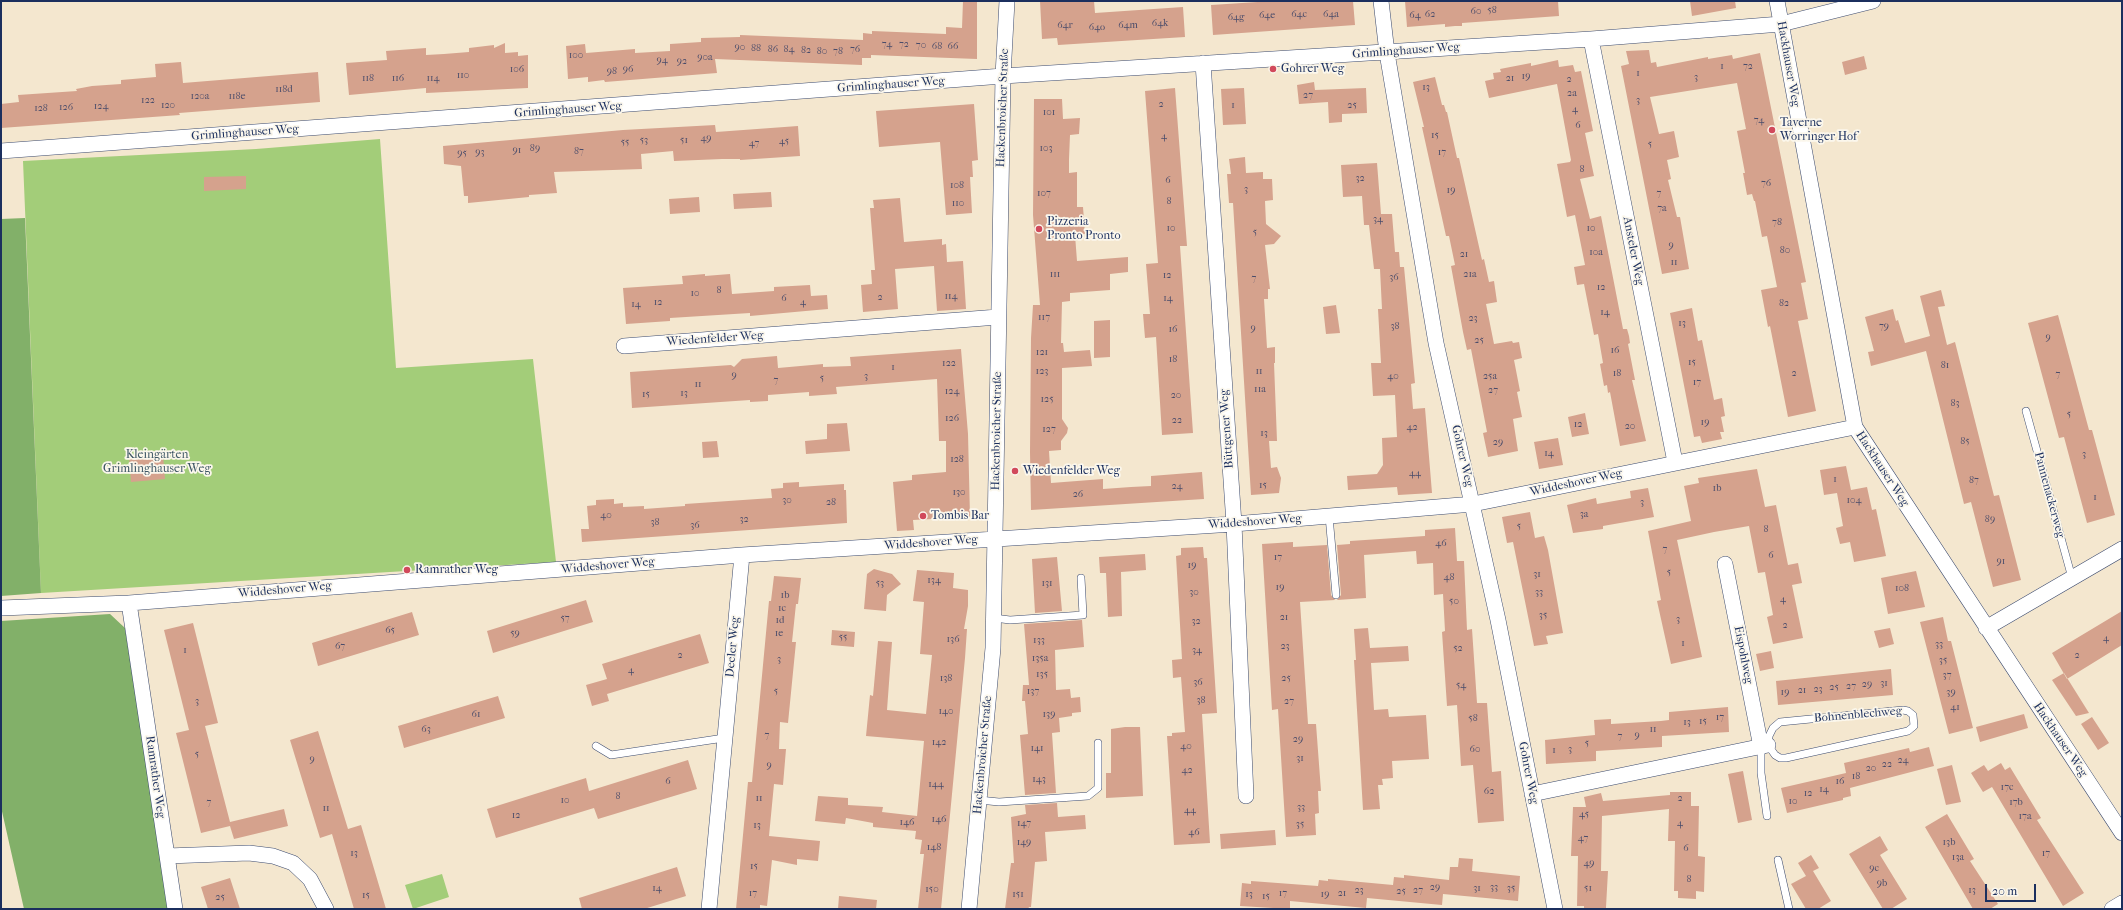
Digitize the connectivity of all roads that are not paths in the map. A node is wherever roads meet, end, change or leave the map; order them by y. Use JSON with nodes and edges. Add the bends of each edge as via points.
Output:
{"nodes":[{"id":1,"x":1007,"y":1,"type":"edge"},
{"id":2,"x":1381,"y":1,"type":"edge"},
{"id":3,"x":1777,"y":1,"type":"edge"},
{"id":4,"x":1873,"y":1,"type":"edge"},
{"id":5,"x":1781,"y":24,"type":"junction"},
{"id":6,"x":1591,"y":40,"type":"junction"},
{"id":7,"x":1387,"y":53,"type":"junction"},
{"id":8,"x":1203,"y":63,"type":"junction"},
{"id":9,"x":1003,"y":76,"type":"junction"},
{"id":10,"x":1,"y":151,"type":"edge"},
{"id":11,"x":998,"y":318,"type":"junction"},
{"id":12,"x":624,"y":346,"type":"dead end"},
{"id":13,"x":2026,"y":411,"type":"dead end"},
{"id":14,"x":1855,"y":427,"type":"junction"},
{"id":15,"x":1675,"y":462,"type":"junction"},
{"id":16,"x":1473,"y":504,"type":"junction"},
{"id":17,"x":1329,"y":516,"type":"junction"},
{"id":18,"x":1234,"y":524,"type":"junction"},
{"id":19,"x":996,"y":539,"type":"junction"},
{"id":20,"x":2122,"y":549,"type":"edge"},
{"id":21,"x":742,"y":555,"type":"junction"},
{"id":22,"x":1725,"y":564,"type":"dead end"},
{"id":23,"x":1081,"y":578,"type":"dead end"},
{"id":24,"x":2072,"y":578,"type":"junction"},
{"id":25,"x":1336,"y":595,"type":"dead end"},
{"id":26,"x":129,"y":603,"type":"junction"},
{"id":27,"x":1,"y":608,"type":"edge"},
{"id":28,"x":994,"y":618,"type":"junction"},
{"id":29,"x":1986,"y":628,"type":"junction"},
{"id":30,"x":724,"y":738,"type":"junction"},
{"id":31,"x":1098,"y":743,"type":"dead end"},
{"id":32,"x":596,"y":746,"type":"dead end"},
{"id":33,"x":1764,"y":746,"type":"junction"},
{"id":34,"x":1532,"y":794,"type":"junction"},
{"id":35,"x":1246,"y":796,"type":"dead end"},
{"id":36,"x":980,"y":800,"type":"junction"},
{"id":37,"x":1767,"y":816,"type":"dead end"},
{"id":38,"x":2122,"y":833,"type":"edge"},
{"id":39,"x":167,"y":856,"type":"junction"},
{"id":40,"x":1778,"y":860,"type":"dead end"},
{"id":41,"x":2122,"y":903,"type":"edge"},
{"id":42,"x":175,"y":909,"type":"edge"},
{"id":43,"x":326,"y":909,"type":"edge"},
{"id":44,"x":709,"y":909,"type":"edge"},
{"id":45,"x":969,"y":909,"type":"edge"},
{"id":46,"x":1555,"y":909,"type":"edge"},
{"id":47,"x":1789,"y":909,"type":"edge"},
{"id":48,"x":2112,"y":909,"type":"edge"}],
"edges":[{"from":1,"to":9,"type":"street","name":"Hackenbroicher Straße"},
{"from":2,"to":7,"type":"street","name":"Gohrer Weg"},
{"from":3,"to":5,"type":"street","name":"Hackhauser Weg"},
{"from":4,"to":5,"type":"street","name":"Grimlinghauser Weg"},
{"from":5,"to":6,"type":"street","name":"Grimlinghauser Weg"},
{"from":5,"to":14,"type":"street","name":"Hackhauser Weg"},
{"from":6,"to":7,"type":"street","name":"Grimlinghauser Weg"},
{"from":6,"to":15,"type":"street","name":"Ansteler Weg"},
{"from":7,"to":8,"type":"street","name":"Grimlinghauser Weg"},
{"from":7,"to":16,"type":"street","name":"Gohrer Weg","via":[[1436,343]]},
{"from":8,"to":9,"type":"street","name":"Grimlinghauser Weg"},
{"from":8,"to":18,"type":"street","name":"Büttgener Weg"},
{"from":9,"to":10,"type":"street","name":"Grimlinghauser Weg"},
{"from":9,"to":11,"type":"street","name":"Hackenbroicher Straße"},
{"from":11,"to":12,"type":"street","name":"Wiedenfelder Weg"},
{"from":11,"to":19,"type":"street","name":"Hackenbroicher Straße"},
{"from":13,"to":24,"type":"lane","name":"Pannenackerweg"},
{"from":14,"to":15,"type":"street","name":"Widdeshover Weg"},
{"from":14,"to":29,"type":"street","name":"Hackhauser Weg"},
{"from":15,"to":16,"type":"street","name":"Widdeshover Weg"},
{"from":16,"to":17,"type":"street","name":"Widdeshover Weg"},
{"from":16,"to":34,"type":"street","name":"Gohrer Weg"},
{"from":17,"to":18,"type":"street","name":"Widdeshover Weg"},
{"from":17,"to":25,"type":"lane"},
{"from":18,"to":19,"type":"street","name":"Widdeshover Weg"},
{"from":18,"to":35,"type":"street","name":"Büttgener Weg"},
{"from":19,"to":21,"type":"street","name":"Widdeshover Weg"},
{"from":19,"to":28,"type":"street","name":"Hackenbroicher Straße"},
{"from":20,"to":24,"type":"street"},
{"from":21,"to":26,"type":"street","name":"Widdeshover Weg"},
{"from":21,"to":30,"type":"street","name":"Deeler Weg"},
{"from":22,"to":33,"type":"street","name":"Eispohlweg"},
{"from":23,"to":28,"type":"lane","via":[[1083,615],[1010,620]]},
{"from":24,"to":29,"type":"street"},
{"from":26,"to":27,"type":"street","name":"Widdeshover Weg"},
{"from":26,"to":39,"type":"street","name":"Ramrather Weg"},
{"from":28,"to":36,"type":"street","name":"Hackenbroicher Straße"},
{"from":29,"to":38,"type":"street","name":"Hackhauser Weg"},
{"from":30,"to":32,"type":"lane","via":[[611,755]]},
{"from":30,"to":44,"type":"street","name":"Deeler Weg"},
{"from":31,"to":36,"type":"lane","via":[[1098,788],[1088,796],[999,802]]},
{"from":33,"to":33,"type":"lane","name":"Bohnenblechweg","via":[[1780,758],[1786,758],[1908,732],[1914,726],[1913,715],[1903,710],[1780,722]]},
{"from":33,"to":34,"type":"street"},
{"from":33,"to":37,"type":"lane","via":[[1761,773]]},
{"from":34,"to":46,"type":"street","name":"Gohrer Weg"},
{"from":36,"to":45,"type":"street","name":"Hackenbroicher Straße"},
{"from":39,"to":42,"type":"street","name":"Ramrather Weg"},
{"from":39,"to":43,"type":"street","via":[[250,853],[280,858],[293,863],[310,879]]},
{"from":40,"to":47,"type":"lane"},
{"from":41,"to":48,"type":"street"}]}
